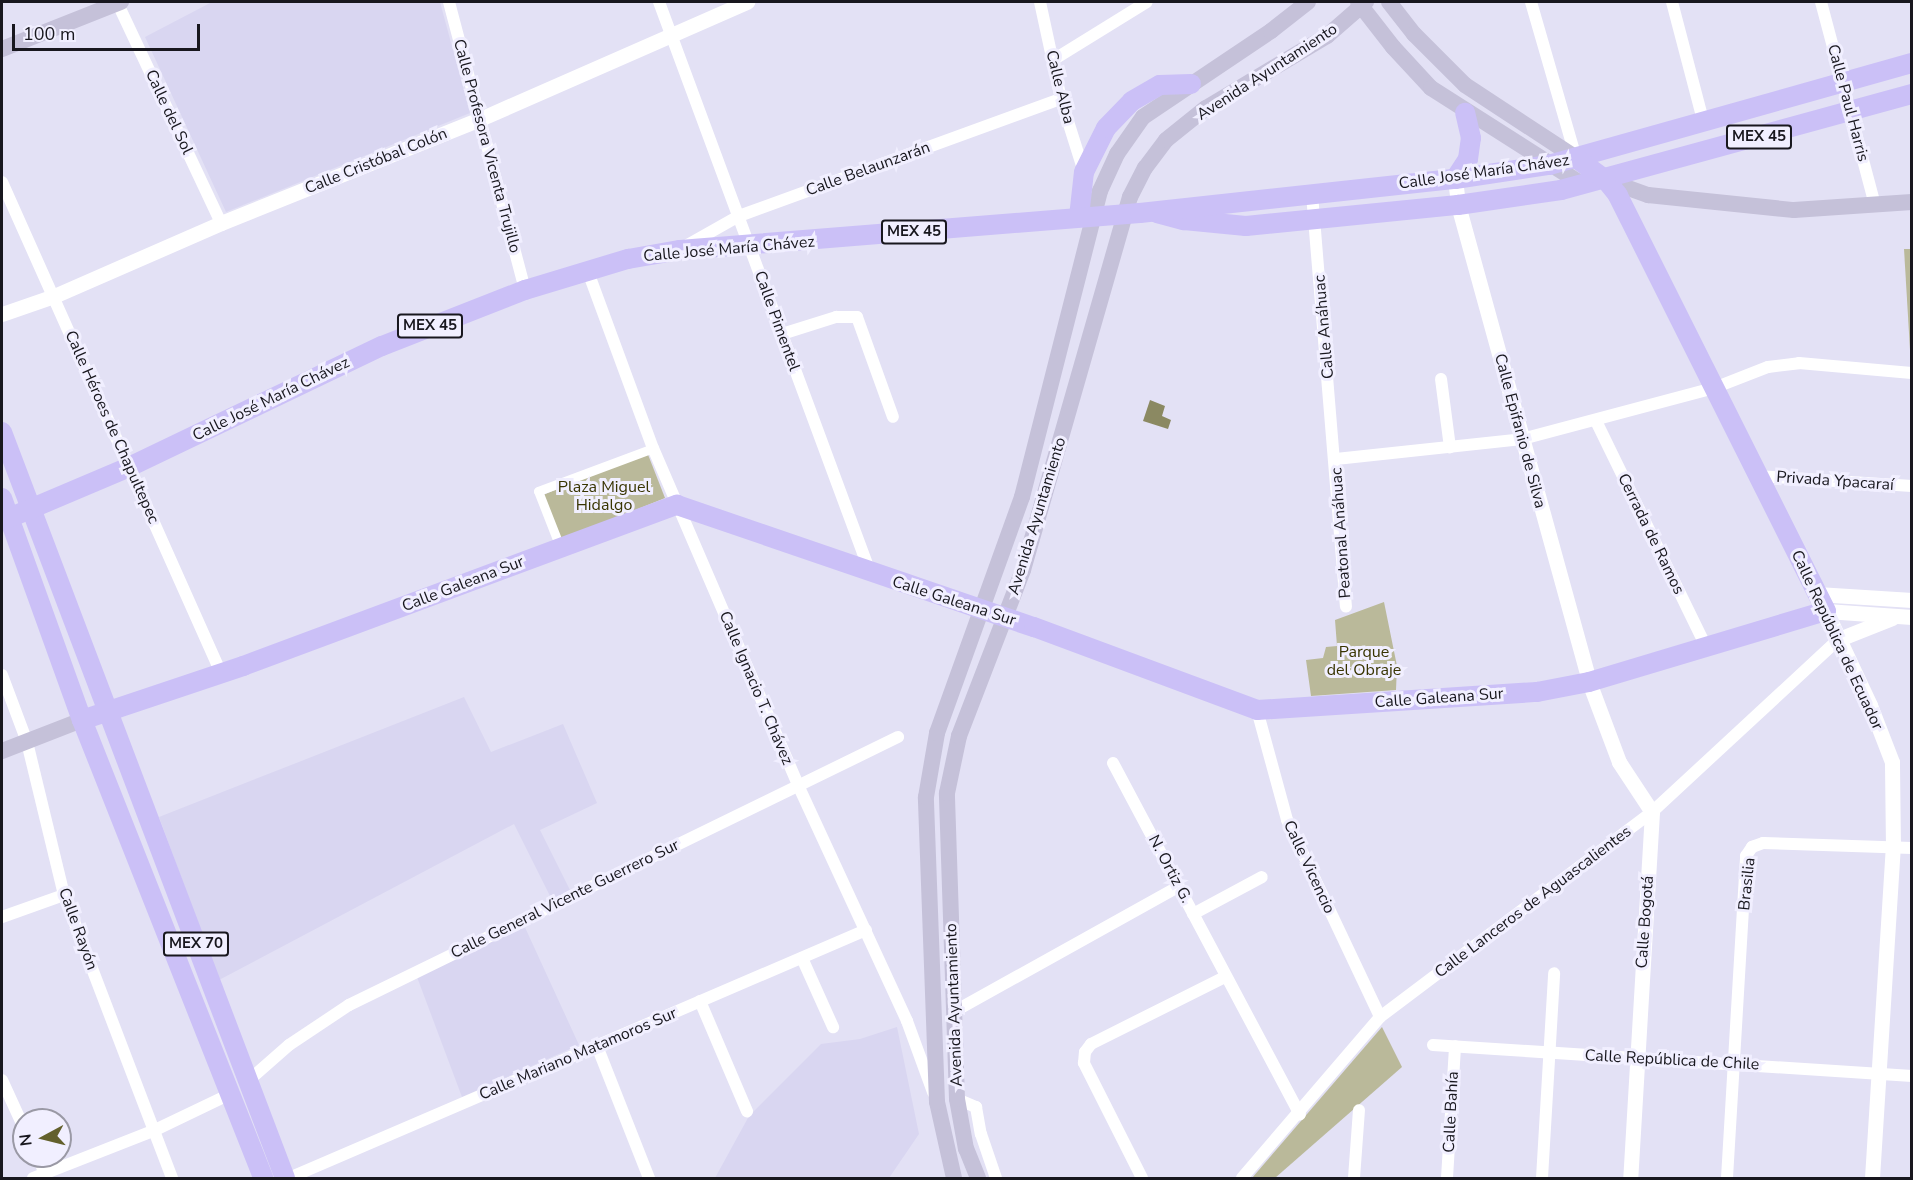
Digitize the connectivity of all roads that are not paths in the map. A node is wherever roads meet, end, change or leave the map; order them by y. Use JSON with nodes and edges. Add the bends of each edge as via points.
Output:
{"nodes":[{"id":1,"x":119,"y":2,"type":"edge"},
{"id":2,"x":450,"y":2,"type":"edge"},
{"id":3,"x":659,"y":2,"type":"edge"},
{"id":4,"x":747,"y":2,"type":"edge"},
{"id":5,"x":1040,"y":2,"type":"edge"},
{"id":6,"x":1147,"y":2,"type":"edge"},
{"id":7,"x":1308,"y":2,"type":"edge"},
{"id":8,"x":1358,"y":2,"type":"edge"},
{"id":9,"x":1366,"y":2,"type":"edge"},
{"id":10,"x":1389,"y":2,"type":"edge"},
{"id":11,"x":1531,"y":2,"type":"edge"},
{"id":12,"x":1672,"y":2,"type":"edge"},
{"id":13,"x":1821,"y":2,"type":"edge"},
{"id":14,"x":671,"y":33,"type":"junction"},
{"id":15,"x":2,"y":49,"type":"edge"},
{"id":16,"x":1053,"y":60,"type":"junction"},
{"id":17,"x":1911,"y":63,"type":"edge"},
{"id":18,"x":1843,"y":82,"type":"junction"},
{"id":19,"x":1191,"y":84,"type":"junction"},
{"id":20,"x":1911,"y":94,"type":"edge"},
{"id":21,"x":1061,"y":99,"type":"junction"},
{"id":22,"x":1851,"y":111,"type":"junction"},
{"id":23,"x":1465,"y":113,"type":"junction"},
{"id":24,"x":480,"y":119,"type":"junction"},
{"id":25,"x":1703,"y":120,"type":"junction"},
{"id":26,"x":1576,"y":158,"type":"junction"},
{"id":27,"x":1550,"y":165,"type":"junction"},
{"id":28,"x":1084,"y":172,"type":"junction"},
{"id":29,"x":1455,"y":179,"type":"junction"},
{"id":30,"x":1606,"y":180,"type":"junction"},
{"id":31,"x":2,"y":182,"type":"edge"},
{"id":32,"x":1583,"y":184,"type":"junction"},
{"id":33,"x":1312,"y":194,"type":"junction"},
{"id":34,"x":1911,"y":202,"type":"edge"},
{"id":35,"x":1458,"y":205,"type":"junction"},
{"id":36,"x":1875,"y":205,"type":"junction"},
{"id":37,"x":1146,"y":212,"type":"junction"},
{"id":38,"x":739,"y":216,"type":"junction"},
{"id":39,"x":1080,"y":217,"type":"junction"},
{"id":40,"x":1314,"y":220,"type":"junction"},
{"id":41,"x":221,"y":223,"type":"junction"},
{"id":42,"x":750,"y":246,"type":"junction"},
{"id":43,"x":680,"y":250,"type":"junction"},
{"id":44,"x":587,"y":269,"type":"junction"},
{"id":45,"x":525,"y":290,"type":"junction"},
{"id":46,"x":54,"y":296,"type":"junction"},
{"id":47,"x":2,"y":314,"type":"edge"},
{"id":48,"x":782,"y":333,"type":"junction"},
{"id":49,"x":1911,"y":373,"type":"edge"},
{"id":50,"x":1441,"y":379,"type":"dead end"},
{"id":51,"x":1714,"y":388,"type":"junction"},
{"id":52,"x":893,"y":417,"type":"dead end"},
{"id":53,"x":1596,"y":421,"type":"junction"},
{"id":54,"x":2,"y":432,"type":"edge"},
{"id":55,"x":1522,"y":439,"type":"junction"},
{"id":56,"x":1450,"y":447,"type":"junction"},
{"id":57,"x":653,"y":448,"type":"junction"},
{"id":58,"x":1336,"y":459,"type":"junction"},
{"id":59,"x":129,"y":466,"type":"junction"},
{"id":60,"x":1758,"y":476,"type":"junction"},
{"id":61,"x":1911,"y":486,"type":"edge"},
{"id":62,"x":2,"y":498,"type":"edge"},
{"id":63,"x":677,"y":505,"type":"junction"},
{"id":64,"x":32,"y":508,"type":"junction"},
{"id":65,"x":5,"y":519,"type":"edge"},
{"id":66,"x":560,"y":547,"type":"junction"},
{"id":67,"x":870,"y":573,"type":"junction"},
{"id":68,"x":1911,"y":600,"type":"edge"},
{"id":69,"x":1821,"y":602,"type":"junction"},
{"id":70,"x":1346,"y":607,"type":"dead end"},
{"id":71,"x":1896,"y":616,"type":"junction"},
{"id":72,"x":1911,"y":617,"type":"edge"},
{"id":73,"x":1839,"y":639,"type":"junction"},
{"id":74,"x":1706,"y":647,"type":"junction"},
{"id":75,"x":221,"y":673,"type":"junction"},
{"id":76,"x":2,"y":675,"type":"edge"},
{"id":77,"x":1589,"y":682,"type":"junction"},
{"id":78,"x":1257,"y":710,"type":"junction"},
{"id":79,"x":104,"y":711,"type":"junction"},
{"id":80,"x":82,"y":720,"type":"junction"},
{"id":81,"x":898,"y":737,"type":"dead end"},
{"id":82,"x":27,"y":742,"type":"junction"},
{"id":83,"x":2,"y":751,"type":"edge"},
{"id":84,"x":1113,"y":763,"type":"dead end"},
{"id":85,"x":798,"y":784,"type":"junction"},
{"id":86,"x":1652,"y":812,"type":"junction"},
{"id":87,"x":1893,"y":847,"type":"junction"},
{"id":88,"x":1911,"y":848,"type":"edge"},
{"id":89,"x":1262,"y":878,"type":"dead end"},
{"id":90,"x":1178,"y":887,"type":"junction"},
{"id":91,"x":64,"y":895,"type":"junction"},
{"id":92,"x":1193,"y":914,"type":"junction"},
{"id":93,"x":2,"y":917,"type":"edge"},
{"id":94,"x":866,"y":930,"type":"junction"},
{"id":95,"x":802,"y":958,"type":"junction"},
{"id":96,"x":1554,"y":973,"type":"dead end"},
{"id":97,"x":1225,"y":976,"type":"junction"},
{"id":98,"x":700,"y":1001,"type":"junction"},
{"id":99,"x":955,"y":1011,"type":"junction"},
{"id":100,"x":1380,"y":1017,"type":"junction"},
{"id":101,"x":833,"y":1027,"type":"dead end"},
{"id":102,"x":597,"y":1046,"type":"junction"},
{"id":103,"x":1433,"y":1046,"type":"dead end"},
{"id":104,"x":1455,"y":1046,"type":"junction"},
{"id":105,"x":1548,"y":1053,"type":"junction"},
{"id":106,"x":1637,"y":1059,"type":"junction"},
{"id":107,"x":1734,"y":1063,"type":"junction"},
{"id":108,"x":1878,"y":1074,"type":"junction"},
{"id":109,"x":1911,"y":1076,"type":"edge"},
{"id":110,"x":2,"y":1080,"type":"edge"},
{"id":111,"x":247,"y":1082,"type":"junction"},
{"id":112,"x":228,"y":1095,"type":"junction"},
{"id":113,"x":957,"y":1099,"type":"junction"},
{"id":114,"x":937,"y":1102,"type":"junction"},
{"id":115,"x":15,"y":1108,"type":"edge"},
{"id":116,"x":1359,"y":1110,"type":"dead end"},
{"id":117,"x":747,"y":1111,"type":"dead end"},
{"id":118,"x":1300,"y":1114,"type":"junction"},
{"id":119,"x":153,"y":1131,"type":"junction"},
{"id":120,"x":43,"y":1168,"type":"edge"},
{"id":121,"x":45,"y":1173,"type":"junction"},
{"id":122,"x":33,"y":1179,"type":"edge"},
{"id":123,"x":172,"y":1179,"type":"edge"},
{"id":124,"x":263,"y":1179,"type":"edge"},
{"id":125,"x":287,"y":1179,"type":"edge"},
{"id":126,"x":649,"y":1179,"type":"edge"},
{"id":127,"x":954,"y":1179,"type":"edge"},
{"id":128,"x":978,"y":1179,"type":"edge"},
{"id":129,"x":996,"y":1179,"type":"edge"},
{"id":130,"x":1142,"y":1179,"type":"edge"},
{"id":131,"x":1242,"y":1179,"type":"edge"},
{"id":132,"x":1354,"y":1179,"type":"edge"},
{"id":133,"x":1447,"y":1179,"type":"edge"},
{"id":134,"x":1542,"y":1179,"type":"edge"},
{"id":135,"x":1630,"y":1179,"type":"edge"},
{"id":136,"x":1727,"y":1179,"type":"edge"},
{"id":137,"x":1872,"y":1179,"type":"edge"}],
"edges":[{"from":1,"to":15,"type":"main road"},
{"from":1,"to":41,"type":"street","name":"Calle del Sol"},
{"from":2,"to":24,"type":"street","name":"Calle Profesora Vicenta Trujillo"},
{"from":3,"to":14,"type":"street","name":"Calle Pimentel"},
{"from":4,"to":14,"type":"street","name":"Calle Cristóbal Colón"},
{"from":5,"to":16,"type":"street","name":"Calle Alba"},
{"from":6,"to":16,"type":"street"},
{"from":7,"to":19,"type":"main road","name":"Avenida Ayuntamiento"},
{"from":8,"to":23,"type":"main road","via":[[1431,88]]},
{"from":9,"to":99,"type":"main road","name":"Avenida Ayuntamiento","via":[[1327,36],[1206,108],[1167,141],[1145,168],[1130,197],[1023,570],[958,736],[947,793]]},
{"from":10,"to":26,"type":"main road","via":[[1451,73],[1486,101]]},
{"from":11,"to":26,"type":"street"},
{"from":12,"to":25,"type":"street"},
{"from":13,"to":18,"type":"street","name":"Calle Paul Harris"},
{"from":14,"to":24,"type":"street","name":"Calle Cristóbal Colón"},
{"from":14,"to":38,"type":"street","name":"Calle Pimentel"},
{"from":16,"to":21,"type":"street","name":"Calle Alba"},
{"from":17,"to":18,"type":"main road","name":"Calle José María Chávez","number":"MEX 45"},
{"from":18,"to":22,"type":"street","name":"Calle Paul Harris"},
{"from":18,"to":25,"type":"main road","name":"Calle José María Chávez","number":"MEX 45"},
{"from":19,"to":28,"type":"main road","via":[[1160,85],[1132,101],[1106,128]]},
{"from":19,"to":114,"type":"main road","name":"Avenida Ayuntamiento","via":[[1143,117],[1117,154],[1100,191],[1022,497],[937,733],[927,797]]},
{"from":20,"to":22,"type":"main road","name":"Calle José María Chávez","number":"MEX 45"},
{"from":21,"to":28,"type":"street","name":"Calle Alba"},
{"from":21,"to":38,"type":"street","name":"Calle Belaunzarán"},
{"from":22,"to":30,"type":"main road","name":"Calle José María Chávez","number":"MEX 45"},
{"from":22,"to":36,"type":"street","name":"Calle Paul Harris"},
{"from":23,"to":27,"type":"main road"},
{"from":23,"to":29,"type":"main road","via":[[1472,138],[1468,159]]},
{"from":24,"to":41,"type":"street","name":"Calle Cristóbal Colón"},
{"from":24,"to":45,"type":"street","name":"Calle Profesora Vicenta Trujillo"},
{"from":25,"to":26,"type":"main road","name":"Calle José María Chávez","number":"MEX 45"},
{"from":26,"to":27,"type":"main road","name":"Calle José María Chávez","number":"MEX 45"},
{"from":26,"to":30,"type":"main road","name":"Calle República de Ecuador"},
{"from":27,"to":29,"type":"main road","name":"Calle José María Chávez","number":"MEX 45"},
{"from":27,"to":32,"type":"main road"},
{"from":28,"to":39,"type":"main road"},
{"from":29,"to":33,"type":"main road","name":"Calle José María Chávez","number":"MEX 45"},
{"from":29,"to":35,"type":"street","name":"Calle Epifanio de Silva"},
{"from":30,"to":32,"type":"main road","name":"Calle José María Chávez","number":"MEX 45"},
{"from":30,"to":36,"type":"main road","via":[[1648,195],[1713,204],[1794,210]]},
{"from":30,"to":51,"type":"main road","name":"Calle República de Ecuador","via":[[1618,195]]},
{"from":31,"to":46,"type":"street","name":"Calle Héroes de Chapultepec"},
{"from":32,"to":35,"type":"main road","name":"Calle José María Chávez","number":"MEX 45"},
{"from":33,"to":37,"type":"main road","name":"Calle José María Chávez","number":"MEX 45"},
{"from":33,"to":40,"type":"street","name":"Calle Anáhuac"},
{"from":34,"to":36,"type":"main road"},
{"from":35,"to":40,"type":"main road","name":"Calle José María Chávez","number":"MEX 45"},
{"from":35,"to":55,"type":"street","name":"Calle Epifanio de Silva"},
{"from":37,"to":39,"type":"main road","name":"Calle José María Chávez","number":"MEX 45"},
{"from":37,"to":40,"type":"main road","name":"Calle José María Chávez","number":"MEX 45","via":[[1246,226]]},
{"from":38,"to":42,"type":"street","name":"Calle Pimentel"},
{"from":38,"to":43,"type":"street","name":"Calle Belaunzarán"},
{"from":39,"to":42,"type":"main road","name":"Calle José María Chávez","number":"MEX 45"},
{"from":40,"to":58,"type":"street","name":"Calle Anáhuac"},
{"from":41,"to":46,"type":"street","name":"Calle Cristóbal Colón"},
{"from":42,"to":43,"type":"main road","name":"Calle José María Chávez","number":"MEX 45"},
{"from":42,"to":48,"type":"street","name":"Calle Pimentel"},
{"from":43,"to":44,"type":"main road","name":"Calle José María Chávez","number":"MEX 45"},
{"from":44,"to":45,"type":"main road","name":"Calle José María Chávez","number":"MEX 45"},
{"from":44,"to":57,"type":"street","name":"Calle Ignacio T. Chávez"},
{"from":45,"to":59,"type":"main road","name":"Calle José María Chávez","number":"MEX 45","via":[[382,346]]},
{"from":46,"to":47,"type":"street","name":"Calle Cristóbal Colón"},
{"from":46,"to":59,"type":"street","name":"Calle Héroes de Chapultepec"},
{"from":48,"to":52,"type":"street","via":[[836,317],[856,318]]},
{"from":48,"to":67,"type":"street","name":"Calle Pimentel"},
{"from":49,"to":51,"type":"street","via":[[1799,363],[1768,367]]},
{"from":50,"to":56,"type":"street"},
{"from":51,"to":53,"type":"street"},
{"from":51,"to":60,"type":"main road","name":"Calle República de Ecuador"},
{"from":53,"to":55,"type":"street"},
{"from":53,"to":74,"type":"street","name":"Cerrada de Ramos"},
{"from":54,"to":64,"type":"main road","number":"MEX 70"},
{"from":55,"to":56,"type":"street"},
{"from":55,"to":77,"type":"street","name":"Calle Epifanio de Silva"},
{"from":56,"to":58,"type":"street"},
{"from":57,"to":63,"type":"street","name":"Calle Ignacio T. Chávez"},
{"from":57,"to":66,"type":"street","via":[[538,491]]},
{"from":58,"to":70,"type":"street","name":"Peatonal Anáhuac"},
{"from":59,"to":64,"type":"main road","name":"Calle José María Chávez","number":"MEX 45"},
{"from":59,"to":75,"type":"street","name":"Calle Héroes de Chapultepec"},
{"from":60,"to":61,"type":"street","name":"Privada Ypacaraí"},
{"from":60,"to":69,"type":"main road","name":"Calle República de Ecuador"},
{"from":62,"to":65,"type":"main road","number":"MEX 70"},
{"from":63,"to":66,"type":"main road","name":"Calle Galeana Sur"},
{"from":63,"to":67,"type":"main road","name":"Calle Galeana Sur"},
{"from":63,"to":85,"type":"street","name":"Calle Ignacio T. Chávez"},
{"from":64,"to":65,"type":"main road","number":"MEX 45"},
{"from":64,"to":79,"type":"main road","number":"MEX 70"},
{"from":65,"to":80,"type":"main road","number":"MEX 70"},
{"from":66,"to":75,"type":"main road","name":"Calle Galeana Sur"},
{"from":67,"to":78,"type":"main road","name":"Calle Galeana Sur","via":[[1034,627]]},
{"from":68,"to":69,"type":"street"},
{"from":69,"to":71,"type":"street"},
{"from":69,"to":73,"type":"street","name":"Calle República de Ecuador"},
{"from":69,"to":74,"type":"main road","name":"Calle Galeana Sur"},
{"from":71,"to":72,"type":"street"},
{"from":71,"to":73,"type":"street"},
{"from":73,"to":86,"type":"street","name":"Calle Lanceros de Aguascalientes"},
{"from":73,"to":87,"type":"street","name":"Calle República de Ecuador","via":[[1892,762]]},
{"from":74,"to":77,"type":"main road","name":"Calle Galeana Sur"},
{"from":75,"to":79,"type":"main road","name":"Calle Galeana Sur"},
{"from":76,"to":82,"type":"street","name":"Calle Rayón"},
{"from":77,"to":78,"type":"main road","name":"Calle Galeana Sur","via":[[1537,692]]},
{"from":77,"to":86,"type":"street","via":[[1619,762]]},
{"from":78,"to":100,"type":"street","name":"Calle Vicencio","via":[[1287,820]]},
{"from":79,"to":80,"type":"main road","name":"Calle Galeana Sur"},
{"from":79,"to":111,"type":"main road","number":"MEX 70","via":[[156,836]]},
{"from":80,"to":82,"type":"main road"},
{"from":80,"to":112,"type":"main road","number":"MEX 70"},
{"from":81,"to":85,"type":"street","name":"Calle General Vicente Guerrero Sur"},
{"from":82,"to":83,"type":"main road"},
{"from":82,"to":91,"type":"street","name":"Calle Rayón"},
{"from":84,"to":90,"type":"street","name":"N. Ortiz G."},
{"from":85,"to":94,"type":"street","name":"Calle Ignacio T. Chávez"},
{"from":85,"to":111,"type":"street","name":"Calle General Vicente Guerrero Sur","via":[[349,1005],[289,1045]]},
{"from":86,"to":100,"type":"street","name":"Calle Lanceros de Aguascalientes"},
{"from":86,"to":106,"type":"street","name":"Calle Bogotá"},
{"from":87,"to":88,"type":"street"},
{"from":87,"to":107,"type":"street","name":"Brasilia","via":[[1763,843],[1752,847],[1746,856]]},
{"from":87,"to":108,"type":"street","name":"Calle República de Ecuador"},
{"from":89,"to":92,"type":"street"},
{"from":90,"to":92,"type":"street","name":"N. Ortiz G."},
{"from":90,"to":99,"type":"street"},
{"from":91,"to":93,"type":"street"},
{"from":91,"to":119,"type":"street","name":"Calle Rayón"},
{"from":92,"to":97,"type":"street","name":"N. Ortiz G."},
{"from":94,"to":95,"type":"street","name":"Calle Mariano Matamoros Sur"},
{"from":94,"to":114,"type":"street","name":"Calle Ignacio T. Chávez","via":[[907,1021]]},
{"from":95,"to":98,"type":"street","name":"Calle Mariano Matamoros Sur"},
{"from":95,"to":101,"type":"street"},
{"from":96,"to":105,"type":"street"},
{"from":97,"to":118,"type":"street","name":"N. Ortiz G."},
{"from":97,"to":130,"type":"street","via":[[1091,1044],[1085,1052],[1084,1063]]},
{"from":98,"to":102,"type":"street","name":"Calle Mariano Matamoros Sur"},
{"from":98,"to":117,"type":"street"},
{"from":99,"to":113,"type":"main road","name":"Avenida Ayuntamiento"},
{"from":100,"to":118,"type":"street","name":"Calle Lanceros de Aguascalientes"},
{"from":102,"to":125,"type":"street","name":"Calle Mariano Matamoros Sur"},
{"from":102,"to":126,"type":"street"},
{"from":103,"to":104,"type":"street","name":"Calle República de Chile"},
{"from":104,"to":105,"type":"street","name":"Calle República de Chile"},
{"from":104,"to":133,"type":"street","name":"Calle Bahía"},
{"from":105,"to":106,"type":"street","name":"Calle República de Chile"},
{"from":105,"to":134,"type":"street"},
{"from":106,"to":107,"type":"street","name":"Calle República de Chile"},
{"from":106,"to":135,"type":"street","name":"Calle Bogotá"},
{"from":107,"to":108,"type":"street","name":"Calle República de Chile"},
{"from":107,"to":136,"type":"street"},
{"from":108,"to":109,"type":"street","name":"Calle República de Chile"},
{"from":108,"to":137,"type":"street","name":"Calle República de Ecuador"},
{"from":110,"to":115,"type":"street"},
{"from":111,"to":125,"type":"main road","number":"MEX 70"},
{"from":112,"to":119,"type":"street"},
{"from":112,"to":124,"type":"main road","number":"MEX 70"},
{"from":113,"to":128,"type":"main road","name":"Avenida Ayuntamiento","via":[[966,1149]]},
{"from":113,"to":129,"type":"street","via":[[976,1107]]},
{"from":114,"to":127,"type":"main road","name":"Avenida Ayuntamiento"},
{"from":116,"to":132,"type":"street"},
{"from":118,"to":131,"type":"street","name":"Calle Lanceros de Aguascalientes"},
{"from":119,"to":121,"type":"street"},
{"from":119,"to":123,"type":"street","name":"Calle Rayón"},
{"from":120,"to":121,"type":"street"},
{"from":121,"to":122,"type":"street"}]}
